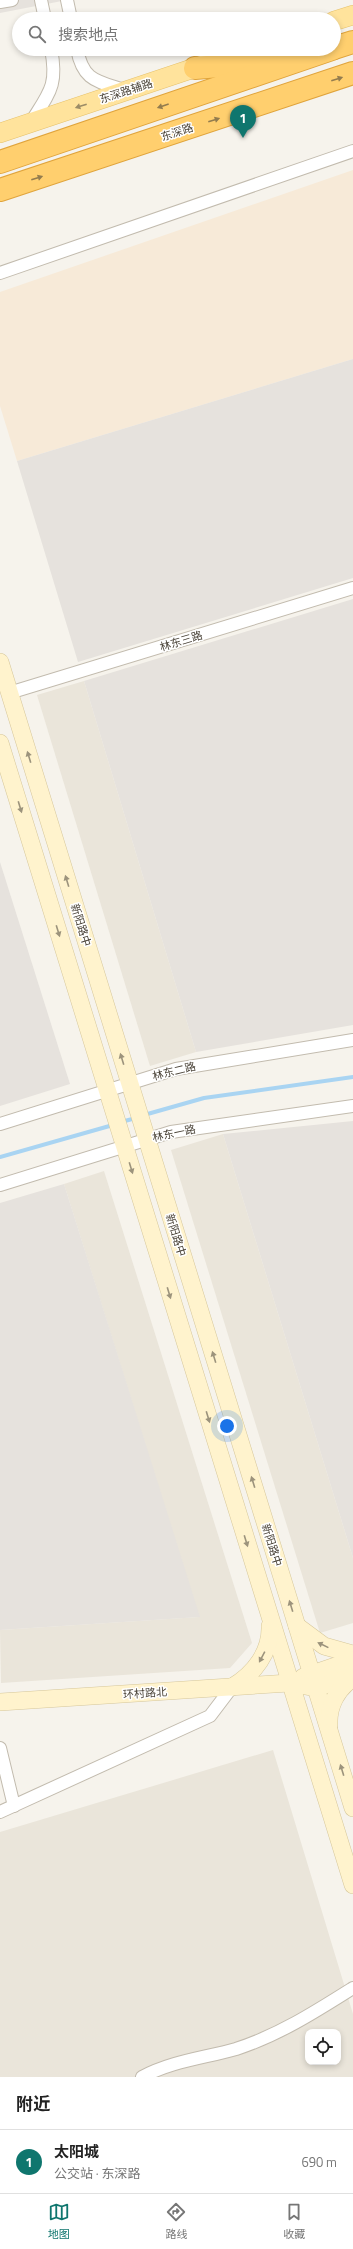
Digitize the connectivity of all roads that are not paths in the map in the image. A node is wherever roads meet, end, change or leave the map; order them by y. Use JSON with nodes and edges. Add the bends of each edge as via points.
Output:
{"nodes":[{"id":1,"x":12,"y":0,"type":"edge"},
{"id":2,"x":41,"y":0,"type":"edge"},
{"id":3,"x":67,"y":0,"type":"edge"},
{"id":4,"x":0,"y":2,"type":"edge"},
{"id":5,"x":44,"y":12,"type":"edge"},
{"id":6,"x":70,"y":12,"type":"edge"},
{"id":7,"x":353,"y":15,"type":"edge"},
{"id":8,"x":341,"y":19,"type":"edge"},
{"id":9,"x":353,"y":42,"type":"edge"},
{"id":10,"x":341,"y":46,"type":"edge"},
{"id":11,"x":52,"y":56,"type":"edge"},
{"id":12,"x":78,"y":56,"type":"edge"},
{"id":13,"x":230,"y":56,"type":"edge"},
{"id":14,"x":311,"y":56,"type":"edge"},
{"id":15,"x":299,"y":60,"type":"junction"},
{"id":16,"x":195,"y":68,"type":"junction"},
{"id":17,"x":353,"y":73,"type":"edge"},
{"id":18,"x":127,"y":90,"type":"junction"},
{"id":19,"x":31,"y":122,"type":"junction"},
{"id":20,"x":0,"y":133,"type":"edge"},
{"id":21,"x":353,"y":151,"type":"edge"},
{"id":22,"x":0,"y":162,"type":"edge"},
{"id":23,"x":0,"y":190,"type":"edge"},
{"id":24,"x":0,"y":273,"type":"edge"},
{"id":25,"x":353,"y":588,"type":"edge"},
{"id":26,"x":0,"y":662,"type":"edge"},
{"id":27,"x":9,"y":693,"type":"junction"},
{"id":28,"x":0,"y":743,"type":"edge"},
{"id":29,"x":353,"y":1040,"type":"edge"},
{"id":30,"x":132,"y":1090,"type":"junction"},
{"id":31,"x":109,"y":1096,"type":"junction"},
{"id":32,"x":353,"y":1106,"type":"edge"},
{"id":33,"x":0,"y":1124,"type":"edge"},
{"id":34,"x":145,"y":1132,"type":"junction"},
{"id":35,"x":122,"y":1139,"type":"junction"},
{"id":36,"x":0,"y":1185,"type":"edge"},
{"id":37,"x":270,"y":1620,"type":"junction"},
{"id":38,"x":297,"y":1626,"type":"junction"},
{"id":39,"x":353,"y":1654,"type":"edge"},
{"id":40,"x":353,"y":1660,"type":"edge"},
{"id":41,"x":353,"y":1677,"type":"edge"},
{"id":42,"x":314,"y":1680,"type":"junction"},
{"id":43,"x":290,"y":1683,"type":"junction"},
{"id":44,"x":232,"y":1687,"type":"junction"},
{"id":45,"x":0,"y":1702,"type":"edge"},
{"id":46,"x":329,"y":1729,"type":"junction"},
{"id":47,"x":0,"y":1748,"type":"edge"},
{"id":48,"x":14,"y":1806,"type":"junction"},
{"id":49,"x":353,"y":1808,"type":"edge"},
{"id":50,"x":0,"y":1812,"type":"edge"},
{"id":51,"x":353,"y":1884,"type":"edge"},
{"id":52,"x":353,"y":1988,"type":"edge"},
{"id":53,"x":142,"y":2077,"type":"edge"}],
"edges":[{"from":1,"to":4,"type":"street"},
{"from":2,"to":5,"type":"street"},
{"from":3,"to":6,"type":"street"},
{"from":7,"to":8,"type":"main road"},
{"from":9,"to":10,"type":"highway"},
{"from":11,"to":19,"type":"street","via":[[54,82]]},
{"from":12,"to":18,"type":"street","via":[[84,72],[95,80]]},
{"from":13,"to":16,"type":"main road","name":"东深路辅路"},
{"from":14,"to":15,"type":"highway"},
{"from":15,"to":16,"type":"highway"},
{"from":15,"to":22,"type":"highway","one_way":true},
{"from":16,"to":18,"type":"main road","name":"东深路辅路"},
{"from":23,"to":17,"type":"highway","name":"东深路","one_way":true},
{"from":18,"to":19,"type":"main road","name":"东深路辅路","one_way":true},
{"from":19,"to":20,"type":"main road","name":"东深路辅路"},
{"from":21,"to":24,"type":"street"},
{"from":25,"to":27,"type":"street","name":"林东三路"},
{"from":26,"to":27,"type":"main road","name":"新阳路中"},
{"from":30,"to":27,"type":"main road","name":"新阳路中","one_way":true},
{"from":28,"to":31,"type":"main road","one_way":true},
{"from":29,"to":30,"type":"street","name":"林东二路","via":[[176,1069]]},
{"from":30,"to":31,"type":"street","name":"林东二路"},
{"from":30,"to":34,"type":"main road","name":"新阳路中"},
{"from":31,"to":33,"type":"street","name":"林东二路"},
{"from":31,"to":35,"type":"main road"},
{"from":32,"to":34,"type":"street","name":"林东一路","via":[[171,1132]]},
{"from":34,"to":35,"type":"street","name":"林东一路"},
{"from":38,"to":34,"type":"main road","name":"新阳路中","one_way":true},
{"from":35,"to":36,"type":"street","name":"林东一路"},
{"from":35,"to":37,"type":"main road","one_way":true},
{"from":37,"to":43,"type":"main road"},
{"from":37,"to":44,"type":"main road","one_way":true,"via":[[269,1639],[262,1658],[249,1675]]},
{"from":39,"to":38,"type":"main road","one_way":true,"via":[[324,1646]]},
{"from":38,"to":42,"type":"main road","name":"新阳路中"},
{"from":40,"to":42,"type":"main road"},
{"from":41,"to":42,"type":"main road"},
{"from":41,"to":46,"type":"main road","via":[[335,1697]]},
{"from":42,"to":43,"type":"main road","name":"环村路北"},
{"from":42,"to":46,"type":"main road","name":"新阳路中"},
{"from":43,"to":44,"type":"main road","name":"环村路北"},
{"from":43,"to":51,"type":"main road"},
{"from":44,"to":45,"type":"main road","name":"环村路北"},
{"from":44,"to":48,"type":"street","via":[[210,1716]]},
{"from":49,"to":46,"type":"main road","name":"新阳路中","one_way":true},
{"from":47,"to":48,"type":"street"},
{"from":48,"to":50,"type":"street"},
{"from":52,"to":53,"type":"street","via":[[303,2020],[268,2037],[235,2049],[177,2062]]}]}
